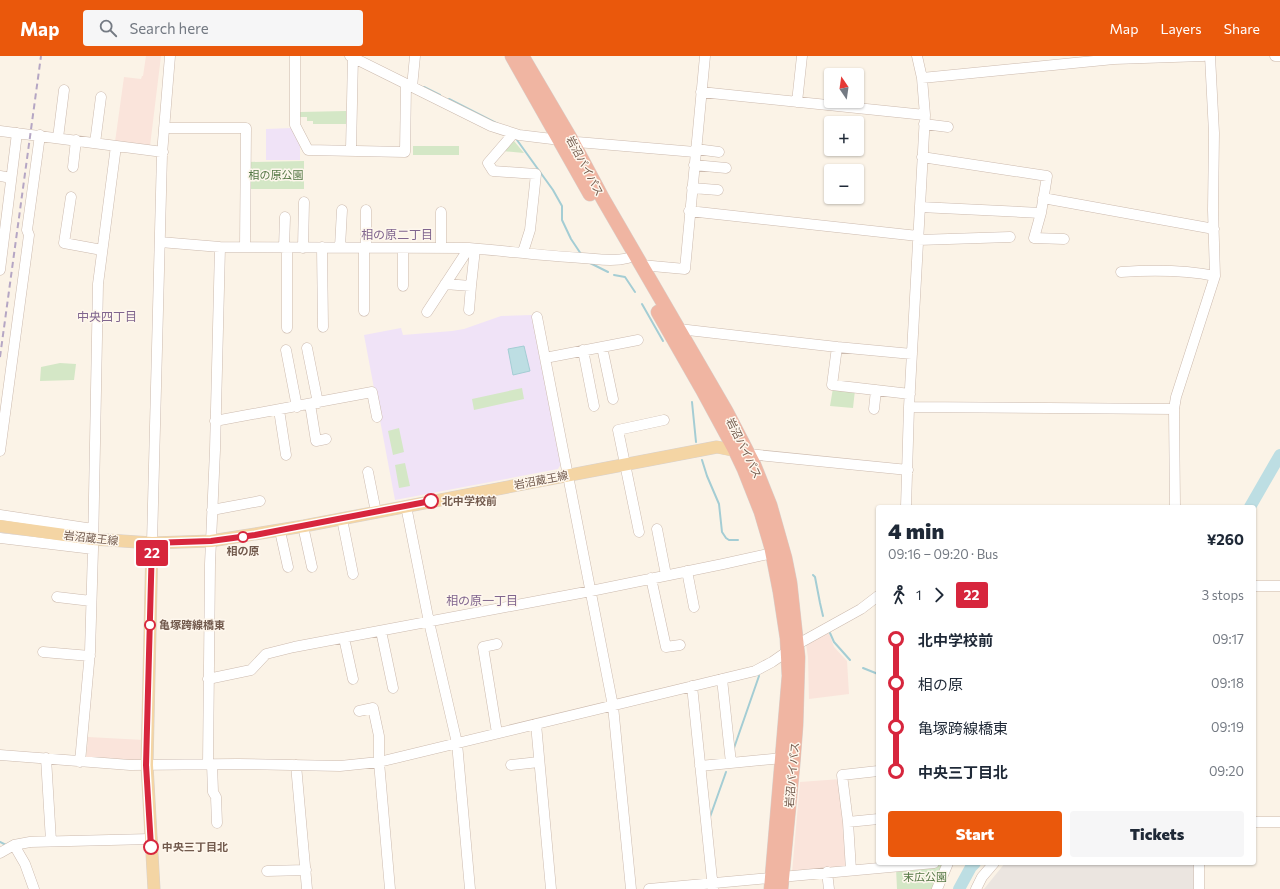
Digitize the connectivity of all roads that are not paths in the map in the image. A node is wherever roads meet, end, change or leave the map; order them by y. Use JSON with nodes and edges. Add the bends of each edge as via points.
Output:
{"nodes":[{"id":1,"x":170,"y":56,"type":"edge"},
{"id":2,"x":295,"y":56,"type":"edge"},
{"id":3,"x":352,"y":56,"type":"edge"},
{"id":4,"x":415,"y":56,"type":"edge"},
{"id":5,"x":512,"y":56,"type":"edge"},
{"id":6,"x":522,"y":56,"type":"edge"},
{"id":7,"x":705,"y":56,"type":"edge"},
{"id":8,"x":802,"y":56,"type":"edge"},
{"id":9,"x":917,"y":56,"type":"edge"},
{"id":10,"x":1203,"y":56,"type":"edge"},
{"id":11,"x":1210,"y":56,"type":"edge"},
{"id":12,"x":1275,"y":56,"type":"edge"},
{"id":13,"x":1280,"y":56,"type":"edge"},
{"id":14,"x":1078,"y":59,"type":"edge"},
{"id":15,"x":922,"y":78,"type":"junction"},
{"id":16,"x":409,"y":86,"type":"junction"},
{"id":17,"x":64,"y":90,"type":"dead end"},
{"id":18,"x":701,"y":92,"type":"junction"},
{"id":19,"x":101,"y":97,"type":"dead end"},
{"id":20,"x":797,"y":102,"type":"junction"},
{"id":21,"x":924,"y":119,"type":"junction"},
{"id":22,"x":948,"y":127,"type":"dead end"},
{"id":23,"x":164,"y":128,"type":"junction"},
{"id":24,"x":0,"y":131,"type":"edge"},
{"id":25,"x":17,"y":133,"type":"junction"},
{"id":26,"x":513,"y":134,"type":"junction"},
{"id":27,"x":40,"y":136,"type":"junction"},
{"id":28,"x":58,"y":138,"type":"junction"},
{"id":29,"x":558,"y":139,"type":"junction"},
{"id":30,"x":76,"y":140,"type":"junction"},
{"id":31,"x":572,"y":141,"type":"junction"},
{"id":32,"x":96,"y":143,"type":"junction"},
{"id":33,"x":116,"y":146,"type":"junction"},
{"id":34,"x":351,"y":150,"type":"junction"},
{"id":35,"x":696,"y":151,"type":"junction"},
{"id":36,"x":163,"y":152,"type":"junction"},
{"id":37,"x":719,"y":152,"type":"dead end"},
{"id":38,"x":922,"y":157,"type":"junction"},
{"id":39,"x":694,"y":165,"type":"junction"},
{"id":40,"x":73,"y":167,"type":"dead end"},
{"id":41,"x":726,"y":168,"type":"dead end"},
{"id":42,"x":0,"y":176,"type":"edge"},
{"id":43,"x":11,"y":178,"type":"junction"},
{"id":44,"x":692,"y":188,"type":"junction"},
{"id":45,"x":718,"y":190,"type":"dead end"},
{"id":46,"x":71,"y":197,"type":"dead end"},
{"id":47,"x":1043,"y":198,"type":"junction"},
{"id":48,"x":304,"y":202,"type":"dead end"},
{"id":49,"x":920,"y":207,"type":"junction"},
{"id":50,"x":342,"y":210,"type":"dead end"},
{"id":51,"x":366,"y":210,"type":"dead end"},
{"id":52,"x":690,"y":211,"type":"junction"},
{"id":53,"x":441,"y":212,"type":"dead end"},
{"id":54,"x":1041,"y":213,"type":"junction"},
{"id":55,"x":285,"y":216,"type":"dead end"},
{"id":56,"x":1214,"y":229,"type":"junction"},
{"id":57,"x":1010,"y":237,"type":"dead end"},
{"id":58,"x":918,"y":238,"type":"junction"},
{"id":59,"x":1064,"y":239,"type":"dead end"},
{"id":60,"x":160,"y":242,"type":"junction"},
{"id":61,"x":220,"y":247,"type":"junction"},
{"id":62,"x":245,"y":247,"type":"junction"},
{"id":63,"x":322,"y":247,"type":"junction"},
{"id":64,"x":340,"y":247,"type":"junction"},
{"id":65,"x":286,"y":248,"type":"junction"},
{"id":66,"x":303,"y":248,"type":"junction"},
{"id":67,"x":365,"y":248,"type":"junction"},
{"id":68,"x":403,"y":248,"type":"junction"},
{"id":69,"x":441,"y":248,"type":"junction"},
{"id":70,"x":472,"y":248,"type":"junction"},
{"id":71,"x":102,"y":250,"type":"junction"},
{"id":72,"x":524,"y":252,"type":"junction"},
{"id":73,"x":628,"y":258,"type":"junction"},
{"id":74,"x":641,"y":265,"type":"junction"},
{"id":75,"x":0,"y":270,"type":"edge"},
{"id":76,"x":1122,"y":272,"type":"dead end"},
{"id":77,"x":1215,"y":276,"type":"junction"},
{"id":78,"x":445,"y":284,"type":"junction"},
{"id":79,"x":403,"y":286,"type":"dead end"},
{"id":80,"x":471,"y":286,"type":"junction"},
{"id":81,"x":469,"y":310,"type":"dead end"},
{"id":82,"x":364,"y":311,"type":"dead end"},
{"id":83,"x":427,"y":312,"type":"dead end"},
{"id":84,"x":537,"y":317,"type":"dead end"},
{"id":85,"x":322,"y":327,"type":"dead end"},
{"id":86,"x":287,"y":328,"type":"dead end"},
{"id":87,"x":679,"y":329,"type":"junction"},
{"id":88,"x":638,"y":340,"type":"dead end"},
{"id":89,"x":602,"y":347,"type":"junction"},
{"id":90,"x":837,"y":347,"type":"junction"},
{"id":91,"x":307,"y":348,"type":"dead end"},
{"id":92,"x":286,"y":350,"type":"dead end"},
{"id":93,"x":584,"y":350,"type":"junction"},
{"id":94,"x":912,"y":354,"type":"junction"},
{"id":95,"x":545,"y":358,"type":"junction"},
{"id":96,"x":876,"y":390,"type":"junction"},
{"id":97,"x":910,"y":394,"type":"junction"},
{"id":98,"x":613,"y":399,"type":"dead end"},
{"id":99,"x":314,"y":404,"type":"junction"},
{"id":100,"x":594,"y":406,"type":"dead end"},
{"id":101,"x":297,"y":407,"type":"junction"},
{"id":102,"x":909,"y":407,"type":"junction"},
{"id":103,"x":1174,"y":408,"type":"junction"},
{"id":104,"x":874,"y":409,"type":"dead end"},
{"id":105,"x":279,"y":410,"type":"junction"},
{"id":106,"x":377,"y":417,"type":"dead end"},
{"id":107,"x":664,"y":420,"type":"dead end"},
{"id":108,"x":216,"y":421,"type":"junction"},
{"id":109,"x":326,"y":438,"type":"dead end"},
{"id":110,"x":735,"y":450,"type":"junction"},
{"id":111,"x":0,"y":451,"type":"edge"},
{"id":112,"x":748,"y":454,"type":"junction"},
{"id":113,"x":286,"y":455,"type":"dead end"},
{"id":114,"x":625,"y":465,"type":"junction"},
{"id":115,"x":908,"y":470,"type":"junction"},
{"id":116,"x":368,"y":472,"type":"dead end"},
{"id":117,"x":568,"y":475,"type":"junction"},
{"id":118,"x":260,"y":501,"type":"dead end"},
{"id":119,"x":906,"y":505,"type":"edge"},
{"id":120,"x":1175,"y":505,"type":"edge"},
{"id":121,"x":406,"y":506,"type":"junction"},
{"id":122,"x":212,"y":510,"type":"junction"},
{"id":123,"x":376,"y":512,"type":"junction"},
{"id":124,"x":0,"y":515,"type":"edge"},
{"id":125,"x":342,"y":519,"type":"junction"},
{"id":126,"x":0,"y":526,"type":"edge"},
{"id":127,"x":303,"y":526,"type":"junction"},
{"id":128,"x":658,"y":529,"type":"dead end"},
{"id":129,"x":280,"y":531,"type":"junction"},
{"id":130,"x":639,"y":532,"type":"dead end"},
{"id":131,"x":0,"y":538,"type":"edge"},
{"id":132,"x":93,"y":539,"type":"junction"},
{"id":133,"x":211,"y":541,"type":"junction"},
{"id":134,"x":152,"y":543,"type":"junction"},
{"id":135,"x":773,"y":553,"type":"junction"},
{"id":136,"x":288,"y":567,"type":"dead end"},
{"id":137,"x":312,"y":567,"type":"dead end"},
{"id":138,"x":687,"y":571,"type":"junction"},
{"id":139,"x":353,"y":574,"type":"dead end"},
{"id":140,"x":666,"y":575,"type":"junction"},
{"id":141,"x":651,"y":578,"type":"junction"},
{"id":142,"x":1256,"y":586,"type":"edge"},
{"id":143,"x":1280,"y":586,"type":"edge"},
{"id":144,"x":591,"y":590,"type":"junction"},
{"id":145,"x":57,"y":597,"type":"dead end"},
{"id":146,"x":876,"y":598,"type":"edge"},
{"id":147,"x":91,"y":601,"type":"junction"},
{"id":148,"x":694,"y":607,"type":"dead end"},
{"id":149,"x":429,"y":622,"type":"junction"},
{"id":150,"x":380,"y":631,"type":"junction"},
{"id":151,"x":344,"y":638,"type":"junction"},
{"id":152,"x":497,"y":644,"type":"dead end"},
{"id":153,"x":680,"y":645,"type":"dead end"},
{"id":154,"x":793,"y":648,"type":"junction"},
{"id":155,"x":43,"y":652,"type":"dead end"},
{"id":156,"x":90,"y":656,"type":"junction"},
{"id":157,"x":208,"y":679,"type":"junction"},
{"id":158,"x":353,"y":679,"type":"dead end"},
{"id":159,"x":722,"y":679,"type":"junction"},
{"id":160,"x":692,"y":686,"type":"junction"},
{"id":161,"x":393,"y":688,"type":"dead end"},
{"id":162,"x":613,"y":706,"type":"junction"},
{"id":163,"x":359,"y":711,"type":"dead end"},
{"id":164,"x":536,"y":724,"type":"junction"},
{"id":165,"x":497,"y":733,"type":"junction"},
{"id":166,"x":457,"y":743,"type":"junction"},
{"id":167,"x":0,"y":755,"type":"edge"},
{"id":168,"x":46,"y":758,"type":"junction"},
{"id":169,"x":783,"y":758,"type":"junction"},
{"id":170,"x":80,"y":762,"type":"junction"},
{"id":171,"x":379,"y":762,"type":"junction"},
{"id":172,"x":539,"y":762,"type":"junction"},
{"id":173,"x":730,"y":763,"type":"junction"},
{"id":174,"x":210,"y":764,"type":"junction"},
{"id":175,"x":146,"y":765,"type":"junction"},
{"id":176,"x":296,"y":765,"type":"junction"},
{"id":177,"x":511,"y":766,"type":"dead end"},
{"id":178,"x":700,"y":766,"type":"junction"},
{"id":179,"x":876,"y":771,"type":"edge"},
{"id":180,"x":876,"y":819,"type":"edge"},
{"id":181,"x":848,"y":822,"type":"junction"},
{"id":182,"x":1256,"y":822,"type":"edge"},
{"id":183,"x":1280,"y":822,"type":"edge"},
{"id":184,"x":217,"y":823,"type":"dead end"},
{"id":185,"x":150,"y":839,"type":"junction"},
{"id":186,"x":51,"y":841,"type":"junction"},
{"id":187,"x":8,"y":849,"type":"edge"},
{"id":188,"x":910,"y":865,"type":"edge"},
{"id":189,"x":947,"y":865,"type":"edge"},
{"id":190,"x":992,"y":865,"type":"edge"},
{"id":191,"x":1199,"y":865,"type":"edge"},
{"id":192,"x":306,"y":870,"type":"junction"},
{"id":193,"x":851,"y":870,"type":"junction"},
{"id":194,"x":267,"y":871,"type":"dead end"},
{"id":195,"x":827,"y":872,"type":"junction"},
{"id":196,"x":776,"y":883,"type":"edge"},
{"id":197,"x":712,"y":886,"type":"edge"},
{"id":198,"x":34,"y":889,"type":"edge"},
{"id":199,"x":154,"y":889,"type":"edge"},
{"id":200,"x":307,"y":889,"type":"edge"},
{"id":201,"x":390,"y":889,"type":"edge"},
{"id":202,"x":470,"y":889,"type":"edge"},
{"id":203,"x":552,"y":889,"type":"edge"},
{"id":204,"x":631,"y":889,"type":"edge"},
{"id":205,"x":649,"y":889,"type":"edge"},
{"id":206,"x":829,"y":889,"type":"edge"},
{"id":207,"x":937,"y":889,"type":"edge"},
{"id":208,"x":976,"y":889,"type":"edge"},
{"id":209,"x":1199,"y":889,"type":"edge"}],
"edges":[{"from":1,"to":23,"type":"street"},
{"from":2,"to":34,"type":"street","via":[[295,125],[308,150]]},
{"from":3,"to":16,"type":"street"},
{"from":3,"to":34,"type":"street"},
{"from":4,"to":16,"type":"street"},
{"from":5,"to":29,"type":"highway","name":"岩沼バイパス"},
{"from":6,"to":31,"type":"highway","name":"岩沼バイパス"},
{"from":7,"to":18,"type":"street"},
{"from":8,"to":20,"type":"street"},
{"from":9,"to":15,"type":"street"},
{"from":10,"to":14,"type":"street"},
{"from":11,"to":56,"type":"street","via":[[1214,133]]},
{"from":12,"to":13,"type":"street"},
{"from":14,"to":15,"type":"street"},
{"from":15,"to":21,"type":"street"},
{"from":16,"to":26,"type":"street"},
{"from":16,"to":34,"type":"street","via":[[405,152]]},
{"from":17,"to":28,"type":"street"},
{"from":18,"to":20,"type":"street"},
{"from":18,"to":35,"type":"street"},
{"from":19,"to":32,"type":"street"},
{"from":20,"to":21,"type":"street"},
{"from":21,"to":22,"type":"street"},
{"from":21,"to":38,"type":"street"},
{"from":23,"to":36,"type":"street"},
{"from":23,"to":62,"type":"street","via":[[246,128]]},
{"from":24,"to":25,"type":"street"},
{"from":25,"to":27,"type":"street"},
{"from":25,"to":43,"type":"street"},
{"from":26,"to":29,"type":"street"},
{"from":26,"to":72,"type":"street","via":[[488,163],[493,171],[536,174],[530,230]]},
{"from":27,"to":28,"type":"street"},
{"from":27,"to":111,"type":"street"},
{"from":28,"to":30,"type":"street"},
{"from":29,"to":31,"type":"street"},
{"from":29,"to":73,"type":"highway","name":"岩沼バイパス"},
{"from":30,"to":32,"type":"street"},
{"from":30,"to":40,"type":"street"},
{"from":31,"to":35,"type":"street"},
{"from":31,"to":74,"type":"highway","name":"岩沼バイパス"},
{"from":32,"to":33,"type":"street"},
{"from":33,"to":36,"type":"street"},
{"from":33,"to":71,"type":"street"},
{"from":35,"to":37,"type":"street"},
{"from":35,"to":39,"type":"street"},
{"from":36,"to":60,"type":"street"},
{"from":38,"to":47,"type":"street","via":[[1047,176]]},
{"from":38,"to":49,"type":"street"},
{"from":39,"to":41,"type":"street"},
{"from":39,"to":44,"type":"street"},
{"from":42,"to":43,"type":"street"},
{"from":43,"to":75,"type":"street"},
{"from":44,"to":45,"type":"street"},
{"from":44,"to":52,"type":"street"},
{"from":46,"to":71,"type":"street","via":[[64,243]]},
{"from":47,"to":54,"type":"street"},
{"from":47,"to":56,"type":"street"},
{"from":48,"to":66,"type":"street"},
{"from":49,"to":54,"type":"street"},
{"from":49,"to":58,"type":"street"},
{"from":50,"to":64,"type":"street"},
{"from":51,"to":67,"type":"street"},
{"from":52,"to":58,"type":"street"},
{"from":52,"to":74,"type":"street","via":[[685,269]]},
{"from":53,"to":69,"type":"street"},
{"from":54,"to":59,"type":"street","via":[[1034,238]]},
{"from":55,"to":65,"type":"street"},
{"from":56,"to":77,"type":"street"},
{"from":57,"to":58,"type":"street"},
{"from":58,"to":94,"type":"street"},
{"from":60,"to":61,"type":"street"},
{"from":60,"to":134,"type":"street"},
{"from":61,"to":62,"type":"street"},
{"from":61,"to":108,"type":"street"},
{"from":62,"to":65,"type":"street"},
{"from":63,"to":64,"type":"street"},
{"from":63,"to":66,"type":"street"},
{"from":63,"to":85,"type":"street"},
{"from":64,"to":67,"type":"street"},
{"from":65,"to":66,"type":"street"},
{"from":65,"to":86,"type":"street"},
{"from":67,"to":68,"type":"street"},
{"from":67,"to":82,"type":"street"},
{"from":68,"to":69,"type":"street"},
{"from":68,"to":79,"type":"street"},
{"from":69,"to":70,"type":"street"},
{"from":70,"to":72,"type":"street"},
{"from":70,"to":78,"type":"street"},
{"from":70,"to":80,"type":"street"},
{"from":71,"to":132,"type":"street","via":[[98,284]]},
{"from":72,"to":73,"type":"street","via":[[614,260]]},
{"from":73,"to":110,"type":"highway","name":"岩沼バイパス"},
{"from":74,"to":87,"type":"highway","name":"岩沼バイパス"},
{"from":76,"to":77,"type":"street","via":[[1198,272]]},
{"from":77,"to":103,"type":"street"},
{"from":78,"to":80,"type":"street"},
{"from":78,"to":83,"type":"street"},
{"from":80,"to":81,"type":"street"},
{"from":84,"to":95,"type":"street"},
{"from":87,"to":90,"type":"street"},
{"from":87,"to":112,"type":"highway","name":"岩沼バイパス"},
{"from":88,"to":89,"type":"street"},
{"from":89,"to":93,"type":"street"},
{"from":89,"to":98,"type":"street"},
{"from":90,"to":94,"type":"street"},
{"from":90,"to":96,"type":"street","via":[[832,385]]},
{"from":91,"to":99,"type":"street"},
{"from":92,"to":101,"type":"street"},
{"from":93,"to":95,"type":"street"},
{"from":93,"to":100,"type":"street"},
{"from":94,"to":97,"type":"street"},
{"from":95,"to":117,"type":"street"},
{"from":96,"to":97,"type":"street"},
{"from":96,"to":104,"type":"street"},
{"from":97,"to":102,"type":"street"},
{"from":99,"to":101,"type":"street"},
{"from":99,"to":106,"type":"street","via":[[372,392]]},
{"from":99,"to":109,"type":"street","via":[[316,440]]},
{"from":101,"to":105,"type":"street"},
{"from":102,"to":103,"type":"street"},
{"from":102,"to":115,"type":"street"},
{"from":103,"to":120,"type":"street"},
{"from":105,"to":108,"type":"street"},
{"from":105,"to":113,"type":"street"},
{"from":107,"to":114,"type":"street","via":[[618,430]]},
{"from":108,"to":122,"type":"street"},
{"from":110,"to":112,"type":"main road","name":"岩沼蔵王線"},
{"from":110,"to":114,"type":"main road","name":"岩沼蔵王線","via":[[717,446]]},
{"from":110,"to":135,"type":"highway","name":"岩沼バイパス","via":[[761,512]]},
{"from":112,"to":115,"type":"street"},
{"from":112,"to":154,"type":"highway","name":"岩沼バイパス","via":[[770,505],[785,558],[790,583]]},
{"from":114,"to":117,"type":"main road","name":"岩沼蔵王線"},
{"from":114,"to":130,"type":"street"},
{"from":115,"to":119,"type":"street"},
{"from":116,"to":123,"type":"street"},
{"from":117,"to":121,"type":"main road","name":"岩沼蔵王線"},
{"from":117,"to":144,"type":"street"},
{"from":118,"to":122,"type":"street"},
{"from":121,"to":123,"type":"main road","name":"岩沼蔵王線"},
{"from":121,"to":149,"type":"street"},
{"from":122,"to":133,"type":"street"},
{"from":123,"to":125,"type":"main road","name":"岩沼蔵王線"},
{"from":124,"to":132,"type":"street"},
{"from":125,"to":127,"type":"main road","name":"岩沼蔵王線"},
{"from":125,"to":139,"type":"street"},
{"from":126,"to":132,"type":"main road","name":"岩沼蔵王線"},
{"from":127,"to":129,"type":"main road","name":"岩沼蔵王線"},
{"from":127,"to":137,"type":"street"},
{"from":128,"to":140,"type":"street"},
{"from":129,"to":133,"type":"main road","name":"岩沼蔵王線"},
{"from":129,"to":136,"type":"street"},
{"from":131,"to":132,"type":"street"},
{"from":132,"to":134,"type":"main road","name":"岩沼蔵王線"},
{"from":132,"to":147,"type":"street"},
{"from":133,"to":134,"type":"main road","name":"岩沼蔵王線"},
{"from":133,"to":157,"type":"street"},
{"from":134,"to":175,"type":"main road"},
{"from":135,"to":138,"type":"street"},
{"from":135,"to":154,"type":"highway","name":"岩沼バイパス"},
{"from":138,"to":140,"type":"street"},
{"from":138,"to":148,"type":"street"},
{"from":140,"to":141,"type":"street"},
{"from":141,"to":144,"type":"street"},
{"from":141,"to":153,"type":"street","via":[[666,648]]},
{"from":142,"to":143,"type":"street"},
{"from":144,"to":149,"type":"street"},
{"from":144,"to":162,"type":"street"},
{"from":145,"to":147,"type":"street"},
{"from":146,"to":154,"type":"street","via":[[861,609]]},
{"from":147,"to":156,"type":"street"},
{"from":149,"to":150,"type":"street"},
{"from":149,"to":166,"type":"street"},
{"from":150,"to":151,"type":"street"},
{"from":150,"to":161,"type":"street"},
{"from":151,"to":157,"type":"street","via":[[266,654],[251,670]]},
{"from":151,"to":158,"type":"street"},
{"from":152,"to":165,"type":"street","via":[[483,647]]},
{"from":154,"to":159,"type":"street","via":[[755,672]]},
{"from":154,"to":169,"type":"highway","name":"岩沼バイパス"},
{"from":154,"to":196,"type":"highway","name":"岩沼バイパス","via":[[799,671],[796,725]]},
{"from":155,"to":156,"type":"street"},
{"from":156,"to":170,"type":"street"},
{"from":157,"to":174,"type":"street"},
{"from":159,"to":160,"type":"street"},
{"from":159,"to":173,"type":"street"},
{"from":160,"to":162,"type":"street"},
{"from":160,"to":178,"type":"street"},
{"from":162,"to":164,"type":"street"},
{"from":162,"to":204,"type":"street"},
{"from":163,"to":171,"type":"street","via":[[373,708],[379,736]]},
{"from":164,"to":165,"type":"street"},
{"from":164,"to":172,"type":"street"},
{"from":165,"to":166,"type":"street"},
{"from":166,"to":171,"type":"street"},
{"from":166,"to":202,"type":"street"},
{"from":167,"to":168,"type":"street"},
{"from":168,"to":170,"type":"street"},
{"from":168,"to":186,"type":"street"},
{"from":169,"to":173,"type":"street"},
{"from":169,"to":196,"type":"highway","name":"岩沼バイパス"},
{"from":170,"to":175,"type":"street"},
{"from":171,"to":176,"type":"street","via":[[340,766]]},
{"from":171,"to":201,"type":"street"},
{"from":172,"to":177,"type":"street"},
{"from":172,"to":203,"type":"street"},
{"from":173,"to":178,"type":"street"},
{"from":174,"to":175,"type":"street"},
{"from":174,"to":176,"type":"street"},
{"from":174,"to":184,"type":"street","via":[[213,792],[216,797]]},
{"from":175,"to":185,"type":"main road"},
{"from":176,"to":192,"type":"street"},
{"from":178,"to":197,"type":"street"},
{"from":179,"to":181,"type":"street","via":[[842,775]]},
{"from":180,"to":181,"type":"street"},
{"from":181,"to":193,"type":"street"},
{"from":182,"to":183,"type":"street"},
{"from":185,"to":186,"type":"street"},
{"from":185,"to":199,"type":"main road"},
{"from":186,"to":187,"type":"street","via":[[30,842]]},
{"from":187,"to":198,"type":"street","via":[[25,864]]},
{"from":188,"to":193,"type":"street"},
{"from":189,"to":207,"type":"street"},
{"from":190,"to":208,"type":"street"},
{"from":191,"to":209,"type":"street"},
{"from":192,"to":194,"type":"street"},
{"from":192,"to":200,"type":"street"},
{"from":193,"to":195,"type":"street"},
{"from":195,"to":196,"type":"street"},
{"from":195,"to":206,"type":"street"},
{"from":196,"to":197,"type":"street"},
{"from":197,"to":205,"type":"street"}]}
